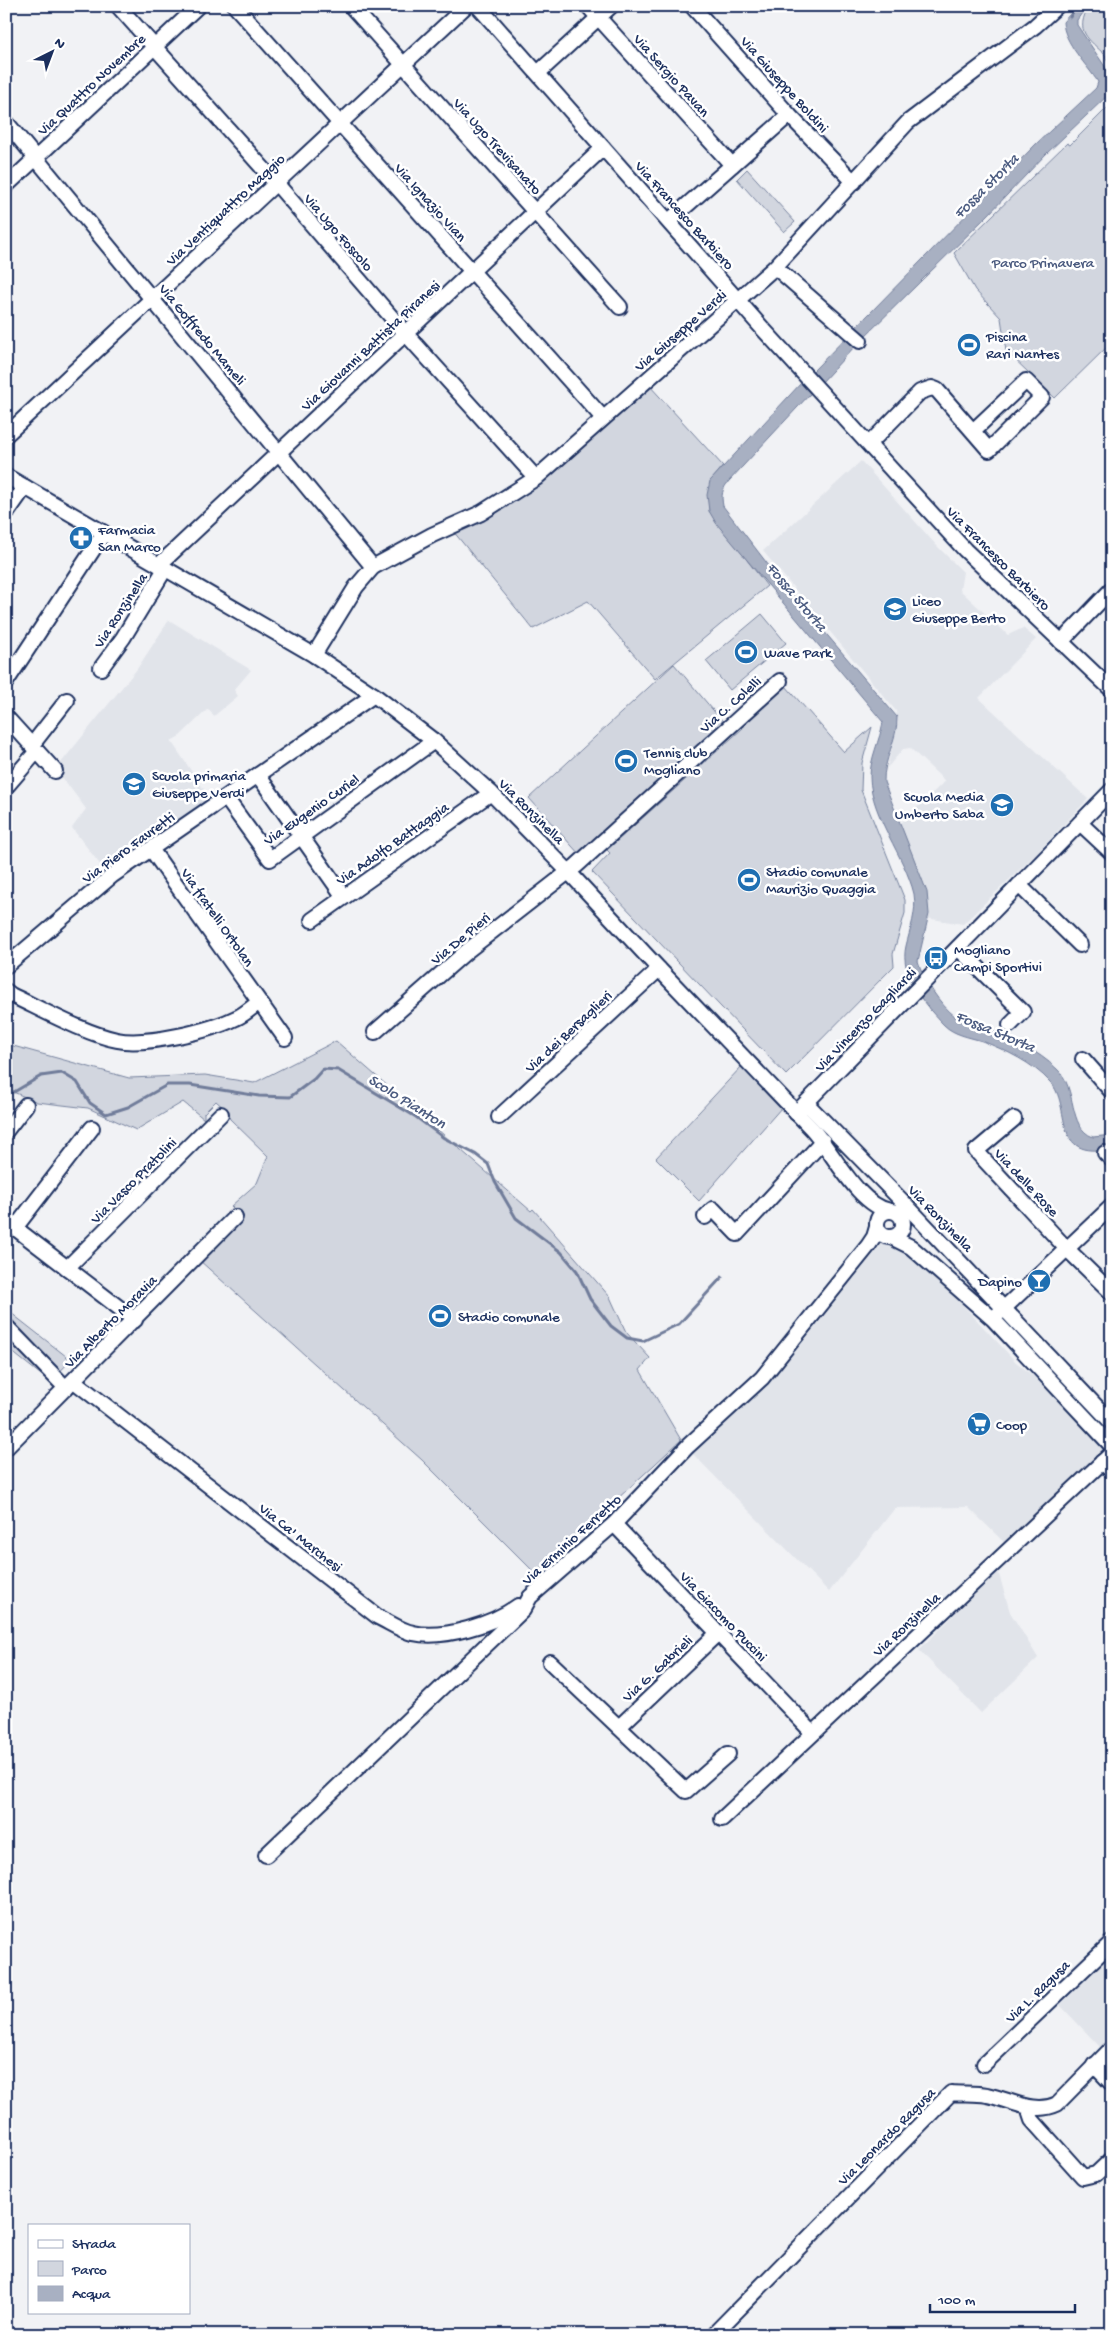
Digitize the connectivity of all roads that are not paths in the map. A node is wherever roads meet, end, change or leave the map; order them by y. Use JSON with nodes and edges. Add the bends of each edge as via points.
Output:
{"nodes":[{"id":1,"x":118,"y":6,"type":"edge"},
{"id":2,"x":198,"y":6,"type":"edge"},
{"id":3,"x":235,"y":6,"type":"edge"},
{"id":4,"x":351,"y":6,"type":"edge"},
{"id":5,"x":466,"y":6,"type":"edge"},
{"id":6,"x":478,"y":6,"type":"edge"},
{"id":7,"x":588,"y":6,"type":"edge"},
{"id":8,"x":611,"y":6,"type":"edge"},
{"id":9,"x":692,"y":6,"type":"edge"},
{"id":10,"x":1057,"y":6,"type":"edge"},
{"id":11,"x":598,"y":17,"type":"junction"},
{"id":12,"x":154,"y":46,"type":"junction"},
{"id":13,"x":403,"y":64,"type":"junction"},
{"id":14,"x":538,"y":73,"type":"junction"},
{"id":15,"x":789,"y":115,"type":"junction"},
{"id":16,"x":6,"y":122,"type":"edge"},
{"id":17,"x":339,"y":125,"type":"junction"},
{"id":18,"x":603,"y":148,"type":"junction"},
{"id":19,"x":36,"y":158,"type":"junction"},
{"id":20,"x":732,"y":165,"type":"junction"},
{"id":21,"x":854,"y":182,"type":"junction"},
{"id":22,"x":276,"y":183,"type":"junction"},
{"id":23,"x":6,"y":186,"type":"edge"},
{"id":24,"x":535,"y":212,"type":"junction"},
{"id":25,"x":669,"y":221,"type":"junction"},
{"id":26,"x":775,"y":267,"type":"junction"},
{"id":27,"x":472,"y":272,"type":"junction"},
{"id":28,"x":152,"y":299,"type":"junction"},
{"id":29,"x":738,"y":300,"type":"junction"},
{"id":30,"x":620,"y":307,"type":"dead end"},
{"id":31,"x":406,"y":334,"type":"junction"},
{"id":32,"x":856,"y":337,"type":"dead end"},
{"id":33,"x":603,"y":418,"type":"junction"},
{"id":34,"x":973,"y":431,"type":"junction"},
{"id":35,"x":6,"y":435,"type":"edge"},
{"id":36,"x":869,"y":444,"type":"junction"},
{"id":37,"x":279,"y":452,"type":"junction"},
{"id":38,"x":6,"y":476,"type":"edge"},
{"id":39,"x":536,"y":478,"type":"junction"},
{"id":40,"x":25,"y":487,"type":"junction"},
{"id":41,"x":6,"y":514,"type":"edge"},
{"id":42,"x":104,"y":533,"type":"junction"},
{"id":43,"x":162,"y":567,"type":"junction"},
{"id":44,"x":374,"y":567,"type":"junction"},
{"id":45,"x":1112,"y":589,"type":"edge"},
{"id":46,"x":1061,"y":642,"type":"junction"},
{"id":47,"x":314,"y":655,"type":"junction"},
{"id":48,"x":101,"y":668,"type":"dead end"},
{"id":49,"x":780,"y":681,"type":"dead end"},
{"id":50,"x":6,"y":682,"type":"edge"},
{"id":51,"x":1112,"y":690,"type":"edge"},
{"id":52,"x":374,"y":695,"type":"junction"},
{"id":53,"x":67,"y":700,"type":"dead end"},
{"id":54,"x":6,"y":717,"type":"edge"},
{"id":55,"x":434,"y":741,"type":"junction"},
{"id":56,"x":34,"y":748,"type":"junction"},
{"id":57,"x":55,"y":771,"type":"dead end"},
{"id":58,"x":258,"y":775,"type":"junction"},
{"id":59,"x":6,"y":787,"type":"edge"},
{"id":60,"x":1112,"y":790,"type":"edge"},
{"id":61,"x":492,"y":793,"type":"junction"},
{"id":62,"x":226,"y":798,"type":"junction"},
{"id":63,"x":1080,"y":823,"type":"junction"},
{"id":64,"x":301,"y":837,"type":"junction"},
{"id":65,"x":151,"y":849,"type":"junction"},
{"id":66,"x":1112,"y":853,"type":"edge"},
{"id":67,"x":569,"y":872,"type":"junction"},
{"id":68,"x":1019,"y":885,"type":"junction"},
{"id":69,"x":344,"y":897,"type":"junction"},
{"id":70,"x":312,"y":920,"type":"dead end"},
{"id":71,"x":1080,"y":945,"type":"dead end"},
{"id":72,"x":958,"y":948,"type":"junction"},
{"id":73,"x":6,"y":966,"type":"edge"},
{"id":74,"x":659,"y":969,"type":"junction"},
{"id":75,"x":6,"y":991,"type":"edge"},
{"id":76,"x":258,"y":1003,"type":"junction"},
{"id":77,"x":1010,"y":1025,"type":"dead end"},
{"id":78,"x":375,"y":1032,"type":"dead end"},
{"id":79,"x":285,"y":1038,"type":"dead end"},
{"id":80,"x":1083,"y":1060,"type":"dead end"},
{"id":81,"x":1112,"y":1092,"type":"edge"},
{"id":82,"x":26,"y":1105,"type":"dead end"},
{"id":83,"x":801,"y":1108,"type":"junction"},
{"id":84,"x":221,"y":1114,"type":"dead end"},
{"id":85,"x":499,"y":1117,"type":"dead end"},
{"id":86,"x":1014,"y":1119,"type":"dead end"},
{"id":87,"x":92,"y":1128,"type":"dead end"},
{"id":88,"x":6,"y":1131,"type":"edge"},
{"id":89,"x":823,"y":1141,"type":"junction"},
{"id":90,"x":861,"y":1193,"type":"junction"},
{"id":91,"x":1112,"y":1206,"type":"edge"},
{"id":92,"x":890,"y":1211,"type":"junction"},
{"id":93,"x":235,"y":1216,"type":"dead end"},
{"id":94,"x":705,"y":1217,"type":"dead end"},
{"id":95,"x":903,"y":1222,"type":"junction"},
{"id":96,"x":877,"y":1223,"type":"junction"},
{"id":97,"x":10,"y":1225,"type":"edge"},
{"id":98,"x":890,"y":1237,"type":"junction"},
{"id":99,"x":1067,"y":1249,"type":"junction"},
{"id":100,"x":918,"y":1253,"type":"junction"},
{"id":101,"x":861,"y":1255,"type":"junction"},
{"id":102,"x":67,"y":1268,"type":"junction"},
{"id":103,"x":1112,"y":1293,"type":"edge"},
{"id":104,"x":1004,"y":1309,"type":"junction"},
{"id":105,"x":993,"y":1319,"type":"junction"},
{"id":106,"x":135,"y":1320,"type":"junction"},
{"id":107,"x":6,"y":1326,"type":"edge"},
{"id":108,"x":70,"y":1384,"type":"junction"},
{"id":109,"x":1112,"y":1423,"type":"edge"},
{"id":110,"x":9,"y":1439,"type":"edge"},
{"id":111,"x":1112,"y":1446,"type":"edge"},
{"id":112,"x":1109,"y":1462,"type":"edge"},
{"id":113,"x":614,"y":1524,"type":"junction"},
{"id":114,"x":530,"y":1597,"type":"junction"},
{"id":115,"x":718,"y":1632,"type":"junction"},
{"id":116,"x":550,"y":1662,"type":"dead end"},
{"id":117,"x":619,"y":1727,"type":"junction"},
{"id":118,"x":810,"y":1730,"type":"dead end"},
{"id":119,"x":728,"y":1754,"type":"dead end"},
{"id":120,"x":722,"y":1819,"type":"dead end"},
{"id":121,"x":266,"y":1855,"type":"dead end"},
{"id":122,"x":1112,"y":1942,"type":"edge"},
{"id":123,"x":1112,"y":2048,"type":"edge"},
{"id":124,"x":984,"y":2064,"type":"dead end"},
{"id":125,"x":1094,"y":2065,"type":"junction"},
{"id":126,"x":1112,"y":2084,"type":"edge"},
{"id":127,"x":1032,"y":2108,"type":"junction"},
{"id":128,"x":1112,"y":2159,"type":"edge"},
{"id":129,"x":713,"y":2335,"type":"edge"}],
"edges":[{"from":1,"to":12,"type":"street","name":"Via Ugo Foscolo"},
{"from":2,"to":12,"type":"street","name":"Via Quattro Novembre"},
{"from":3,"to":17,"type":"street","name":"Via Ignazio Vian"},
{"from":4,"to":13,"type":"street","name":"Via Ugo Trevisanato"},
{"from":5,"to":13,"type":"street","name":"Via Ventiquattro Maggio"},
{"from":6,"to":14,"type":"street","name":"Via Francesco Barbiero"},
{"from":7,"to":11,"type":"street","name":"Via Sergio Pavan"},
{"from":8,"to":11,"type":"street"},
{"from":9,"to":15,"type":"street","name":"Via Giuseppe Boldini"},
{"from":10,"to":21,"type":"street","name":"Via Giuseppe Verdi","via":[[916,115]]},
{"from":11,"to":14,"type":"street"},
{"from":11,"to":20,"type":"street","name":"Via Sergio Pavan"},
{"from":12,"to":19,"type":"street","name":"Via Quattro Novembre"},
{"from":12,"to":22,"type":"street","name":"Via Ugo Foscolo"},
{"from":13,"to":17,"type":"street","name":"Via Ventiquattro Maggio"},
{"from":13,"to":24,"type":"street","name":"Via Ugo Trevisanato"},
{"from":14,"to":18,"type":"street","name":"Via Francesco Barbiero"},
{"from":15,"to":20,"type":"street"},
{"from":15,"to":21,"type":"street","name":"Via Giuseppe Boldini"},
{"from":16,"to":19,"type":"street","name":"Via Goffredo Mameli"},
{"from":17,"to":22,"type":"street","name":"Via Ventiquattro Maggio"},
{"from":17,"to":27,"type":"street","name":"Via Ignazio Vian"},
{"from":18,"to":24,"type":"street","name":"Via Giovanni Battista Piranesi"},
{"from":18,"to":25,"type":"street","name":"Via Francesco Barbiero"},
{"from":19,"to":23,"type":"street","name":"Via Quattro Novembre"},
{"from":19,"to":28,"type":"street","name":"Via Goffredo Mameli"},
{"from":20,"to":25,"type":"street"},
{"from":21,"to":26,"type":"street","name":"Via Giuseppe Verdi"},
{"from":22,"to":28,"type":"street","name":"Via Ventiquattro Maggio"},
{"from":22,"to":31,"type":"street","name":"Via Ugo Foscolo"},
{"from":24,"to":27,"type":"street","name":"Via Giovanni Battista Piranesi"},
{"from":24,"to":30,"type":"street","name":"Via Ugo Trevisanato"},
{"from":25,"to":29,"type":"street","name":"Via Francesco Barbiero"},
{"from":26,"to":29,"type":"street","name":"Via Giuseppe Verdi"},
{"from":26,"to":32,"type":"street"},
{"from":27,"to":31,"type":"street","name":"Via Giovanni Battista Piranesi"},
{"from":27,"to":33,"type":"street","name":"Via Ignazio Vian"},
{"from":28,"to":35,"type":"street","name":"Via Ventiquattro Maggio"},
{"from":28,"to":37,"type":"street","name":"Via Goffredo Mameli"},
{"from":29,"to":33,"type":"street","name":"Via Giuseppe Verdi"},
{"from":29,"to":36,"type":"street","name":"Via Francesco Barbiero"},
{"from":31,"to":37,"type":"street","name":"Via Giovanni Battista Piranesi"},
{"from":31,"to":39,"type":"street","name":"Via Ugo Foscolo"},
{"from":33,"to":39,"type":"street","name":"Via Giuseppe Verdi"},
{"from":34,"to":34,"type":"street","via":[[989,450],[1042,397],[1026,381]]},
{"from":34,"to":36,"type":"street","via":[[937,390],[927,388]]},
{"from":36,"to":46,"type":"street","name":"Via Francesco Barbiero","via":[[965,550]]},
{"from":37,"to":43,"type":"street","name":"Via Giovanni Battista Piranesi"},
{"from":37,"to":44,"type":"street","name":"Via Goffredo Mameli"},
{"from":38,"to":40,"type":"street","name":"Via Ronzinella"},
{"from":39,"to":44,"type":"street","name":"Via Giuseppe Verdi","via":[[481,513]]},
{"from":40,"to":41,"type":"street"},
{"from":40,"to":42,"type":"street","name":"Via Ronzinella"},
{"from":42,"to":43,"type":"street","name":"Via Ronzinella"},
{"from":42,"to":50,"type":"street"},
{"from":43,"to":47,"type":"street","name":"Via Ronzinella"},
{"from":43,"to":48,"type":"street","name":"Via Ronzinella","via":[[123,638]]},
{"from":44,"to":47,"type":"street","name":"Via Giuseppe Verdi","via":[[356,587]]},
{"from":45,"to":46,"type":"street"},
{"from":46,"to":51,"type":"street","name":"Via Francesco Barbiero"},
{"from":47,"to":52,"type":"street","name":"Via Ronzinella"},
{"from":49,"to":67,"type":"street","name":"Via C. Colelli"},
{"from":52,"to":55,"type":"street","name":"Via Ronzinella"},
{"from":52,"to":58,"type":"street","name":"Via Piero Favretti"},
{"from":53,"to":56,"type":"street"},
{"from":54,"to":56,"type":"street"},
{"from":55,"to":61,"type":"street","name":"Via Ronzinella"},
{"from":55,"to":64,"type":"street","name":"Via Eugenio Curiel"},
{"from":56,"to":57,"type":"street"},
{"from":56,"to":59,"type":"street"},
{"from":58,"to":62,"type":"street","name":"Via Piero Favretti"},
{"from":58,"to":64,"type":"street"},
{"from":60,"to":63,"type":"street","name":"Via Vincenzo Gagliardi"},
{"from":61,"to":67,"type":"street","name":"Via Ronzinella"},
{"from":61,"to":69,"type":"street","name":"Via Adolfo Battaggia"},
{"from":62,"to":64,"type":"street","name":"Via Eugenio Curiel","via":[[270,860]]},
{"from":62,"to":65,"type":"street","name":"Via Piero Favretti"},
{"from":63,"to":66,"type":"street"},
{"from":63,"to":68,"type":"street","name":"Via Vincenzo Gagliardi"},
{"from":64,"to":69,"type":"street"},
{"from":65,"to":73,"type":"street","name":"Via Piero Favretti","via":[[113,875]]},
{"from":65,"to":76,"type":"street","name":"Via fratelli Ortolan"},
{"from":67,"to":74,"type":"street","name":"Via Ronzinella"},
{"from":67,"to":78,"type":"street","name":"Via De Pieri","via":[[467,952]]},
{"from":68,"to":71,"type":"street"},
{"from":68,"to":72,"type":"street","name":"Via Vincenzo Gagliardi"},
{"from":69,"to":70,"type":"street","name":"Via Adolfo Battaggia"},
{"from":72,"to":77,"type":"street","via":[[1023,1012]]},
{"from":72,"to":83,"type":"street","name":"Via Vincenzo Gagliardi"},
{"from":74,"to":83,"type":"street","name":"Via Ronzinella"},
{"from":74,"to":85,"type":"street","name":"Via dei Bersaglieri"},
{"from":75,"to":76,"type":"street","via":[[50,1014],[117,1040],[148,1040],[213,1027],[238,1018]]},
{"from":76,"to":79,"type":"street","name":"Via fratelli Ortolan"},
{"from":80,"to":81,"type":"street"},
{"from":82,"to":88,"type":"street"},
{"from":83,"to":89,"type":"street","name":"Via Ronzinella"},
{"from":83,"to":104,"type":"street","name":"Via Ronzinella"},
{"from":84,"to":102,"type":"street","name":"Via Vasco Pratolini"},
{"from":86,"to":99,"type":"street","name":"Via delle Rose","via":[[976,1151]]},
{"from":87,"to":97,"type":"street"},
{"from":89,"to":90,"type":"street","name":"Via Ronzinella"},
{"from":89,"to":94,"type":"street","via":[[737,1234],[713,1209]]},
{"from":90,"to":92,"type":"street","name":"Via Ronzinella"},
{"from":90,"to":96,"type":"street","name":"Via Ronzinella","via":[[874,1210]]},
{"from":91,"to":99,"type":"street"},
{"from":92,"to":95,"type":"street","name":"Via Ronzinella","via":[[899,1214]]},
{"from":92,"to":96,"type":"street","via":[[881,1214]]},
{"from":93,"to":106,"type":"street","name":"Via Alberto Moravia"},
{"from":95,"to":98,"type":"street","name":"Via Ronzinella","via":[[901,1231]]},
{"from":95,"to":100,"type":"street","name":"Via Ronzinella"},
{"from":96,"to":98,"type":"street","name":"Via Ronzinella","via":[[880,1233]]},
{"from":96,"to":101,"type":"street","name":"Via Erminio Ferretto","via":[[874,1237]]},
{"from":97,"to":102,"type":"street"},
{"from":98,"to":100,"type":"street","name":"Via Ronzinella","via":[[904,1242]]},
{"from":98,"to":101,"type":"street","name":"Via Erminio Ferretto","via":[[878,1239]]},
{"from":99,"to":103,"type":"street","name":"Via delle Rose"},
{"from":99,"to":104,"type":"street"},
{"from":100,"to":105,"type":"street","name":"Via Ronzinella"},
{"from":101,"to":113,"type":"street","name":"Via Erminio Ferretto","via":[[762,1378],[688,1446]]},
{"from":102,"to":106,"type":"street"},
{"from":104,"to":105,"type":"street"},
{"from":104,"to":109,"type":"street","name":"Via Ronzinella"},
{"from":105,"to":111,"type":"street","name":"Via Ronzinella"},
{"from":106,"to":108,"type":"street","name":"Via Alberto Moravia"},
{"from":107,"to":108,"type":"street","name":"Via Ca' Marchesi"},
{"from":108,"to":110,"type":"street","name":"Via Alberto Moravia"},
{"from":108,"to":114,"type":"street","name":"Via Ca' Marchesi","via":[[378,1616],[397,1627],[413,1633],[442,1634],[490,1622]]},
{"from":112,"to":120,"type":"street","name":"Via Ronzinella"},
{"from":113,"to":114,"type":"street","name":"Via Erminio Ferretto"},
{"from":113,"to":115,"type":"street","name":"Via Giacomo Puccini"},
{"from":114,"to":121,"type":"street","name":"Via Erminio Ferretto","via":[[523,1610]]},
{"from":115,"to":117,"type":"street","name":"Via G. Gabrieli"},
{"from":115,"to":118,"type":"street","name":"Via Giacomo Puccini"},
{"from":116,"to":117,"type":"street"},
{"from":117,"to":119,"type":"street","via":[[686,1791]]},
{"from":122,"to":124,"type":"street","name":"Via L. Ragusa"},
{"from":123,"to":125,"type":"street","name":"Via Leonardo Ragusa"},
{"from":125,"to":126,"type":"street"},
{"from":125,"to":127,"type":"street","name":"Via Leonardo Ragusa","via":[[1057,2104]]},
{"from":127,"to":128,"type":"street","via":[[1032,2120],[1083,2177],[1096,2174]]},
{"from":127,"to":129,"type":"street","name":"Via Leonardo Ragusa","via":[[987,2095],[951,2093]]}]}
